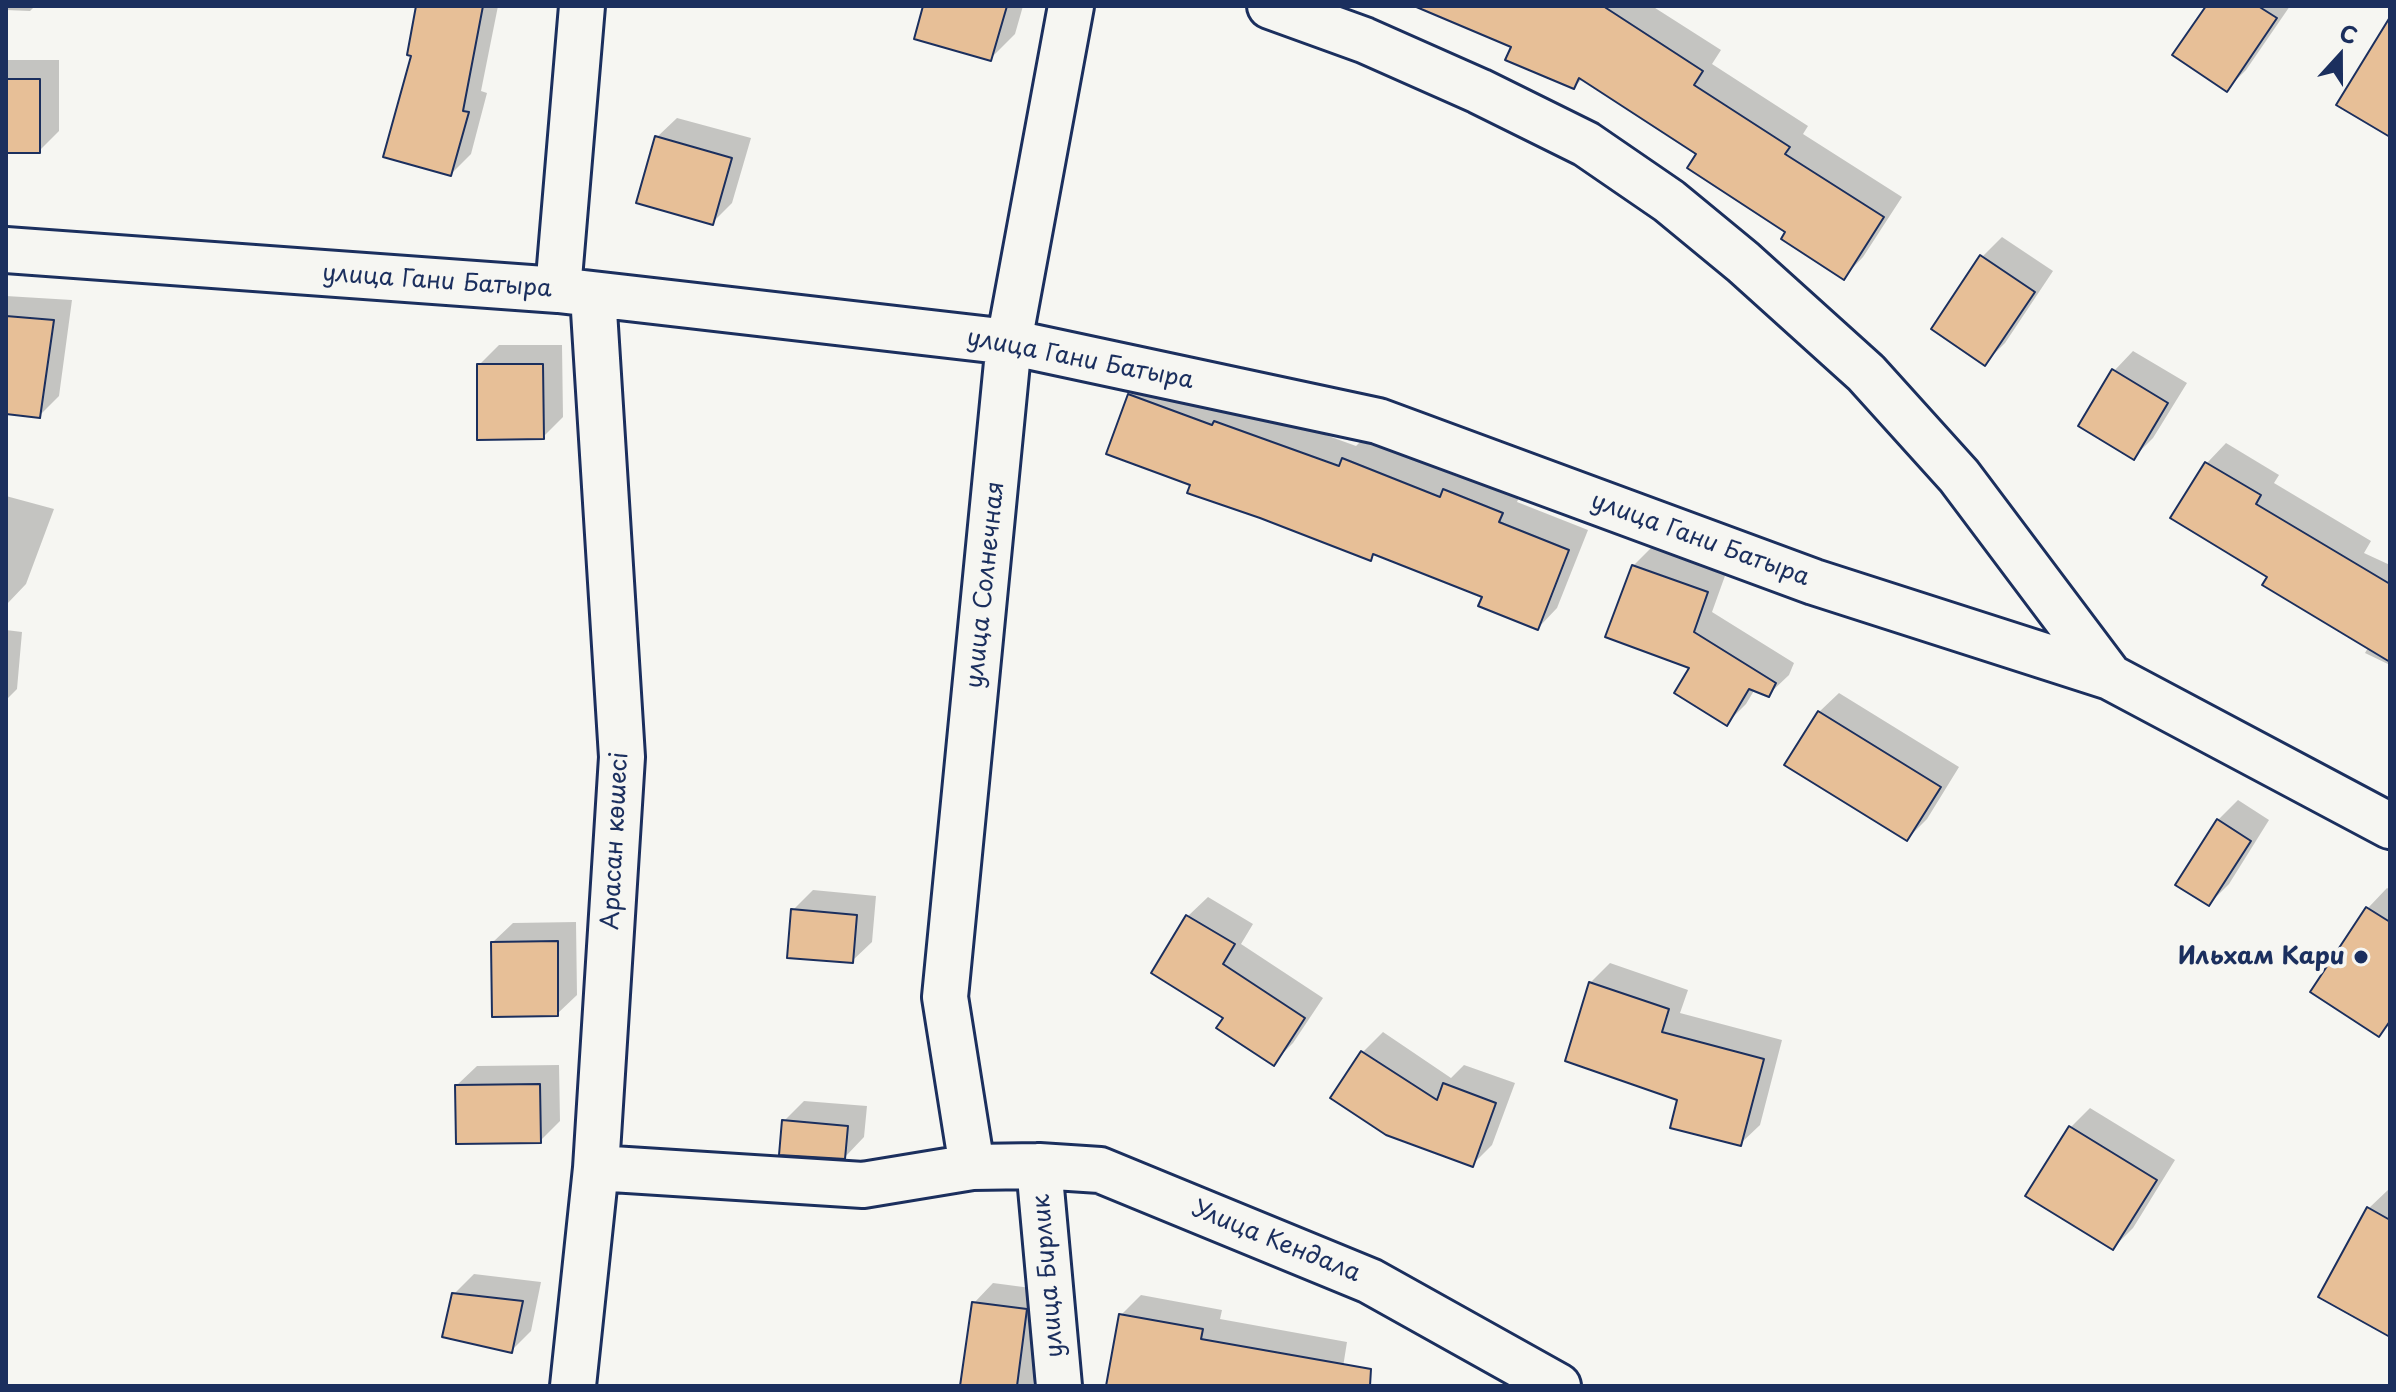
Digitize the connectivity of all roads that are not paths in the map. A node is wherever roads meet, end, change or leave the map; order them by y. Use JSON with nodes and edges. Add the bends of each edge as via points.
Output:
{"nodes":[{"id":1,"x":582,"y":6,"type":"edge"},
{"id":2,"x":1071,"y":6,"type":"edge"},
{"id":3,"x":1270,"y":6,"type":"edge"},
{"id":4,"x":6,"y":250,"type":"edge"},
{"id":5,"x":575,"y":292,"type":"junction"},
{"id":6,"x":1009,"y":342,"type":"junction"},
{"id":7,"x":2110,"y":677,"type":"junction"},
{"id":8,"x":2390,"y":826,"type":"edge"},
{"id":9,"x":1039,"y":1166,"type":"junction"},
{"id":10,"x":972,"y":1167,"type":"junction"},
{"id":11,"x":596,"y":1168,"type":"junction"},
{"id":12,"x":573,"y":1386,"type":"edge"},
{"id":13,"x":1059,"y":1386,"type":"edge"},
{"id":14,"x":1558,"y":1386,"type":"edge"}],
"edges":[{"from":1,"to":5,"type":"street","name":"Арасан көшесі"},
{"from":2,"to":6,"type":"street","name":"улица Солнечная"},
{"from":3,"to":7,"type":"street","name":"улица Гани Батыра","via":[[1479,91],[1586,144],[1669,201],[1866,373],[1959,476]]},
{"from":4,"to":5,"type":"street","name":"улица Гани Батыра"},
{"from":5,"to":6,"type":"street","name":"улица Гани Батыра"},
{"from":5,"to":11,"type":"street","name":"Арасан көшесі","via":[[622,757]]},
{"from":6,"to":7,"type":"street","name":"улица Гани Батыра","via":[[1378,421],[1814,582]]},
{"from":6,"to":10,"type":"street","name":"улица Солнечная","via":[[945,997]]},
{"from":7,"to":8,"type":"street","name":"улица Гани Батыра"},
{"from":9,"to":10,"type":"street","name":"Улица Кендала"},
{"from":9,"to":13,"type":"street","name":"улица Бирлик"},
{"from":9,"to":14,"type":"street","name":"Улица Кендала","via":[[1100,1170],[1370,1281]]},
{"from":10,"to":11,"type":"street","name":"Улица Кендала","via":[[863,1185]]},
{"from":11,"to":12,"type":"street","name":"Арасан көшесі"}]}
